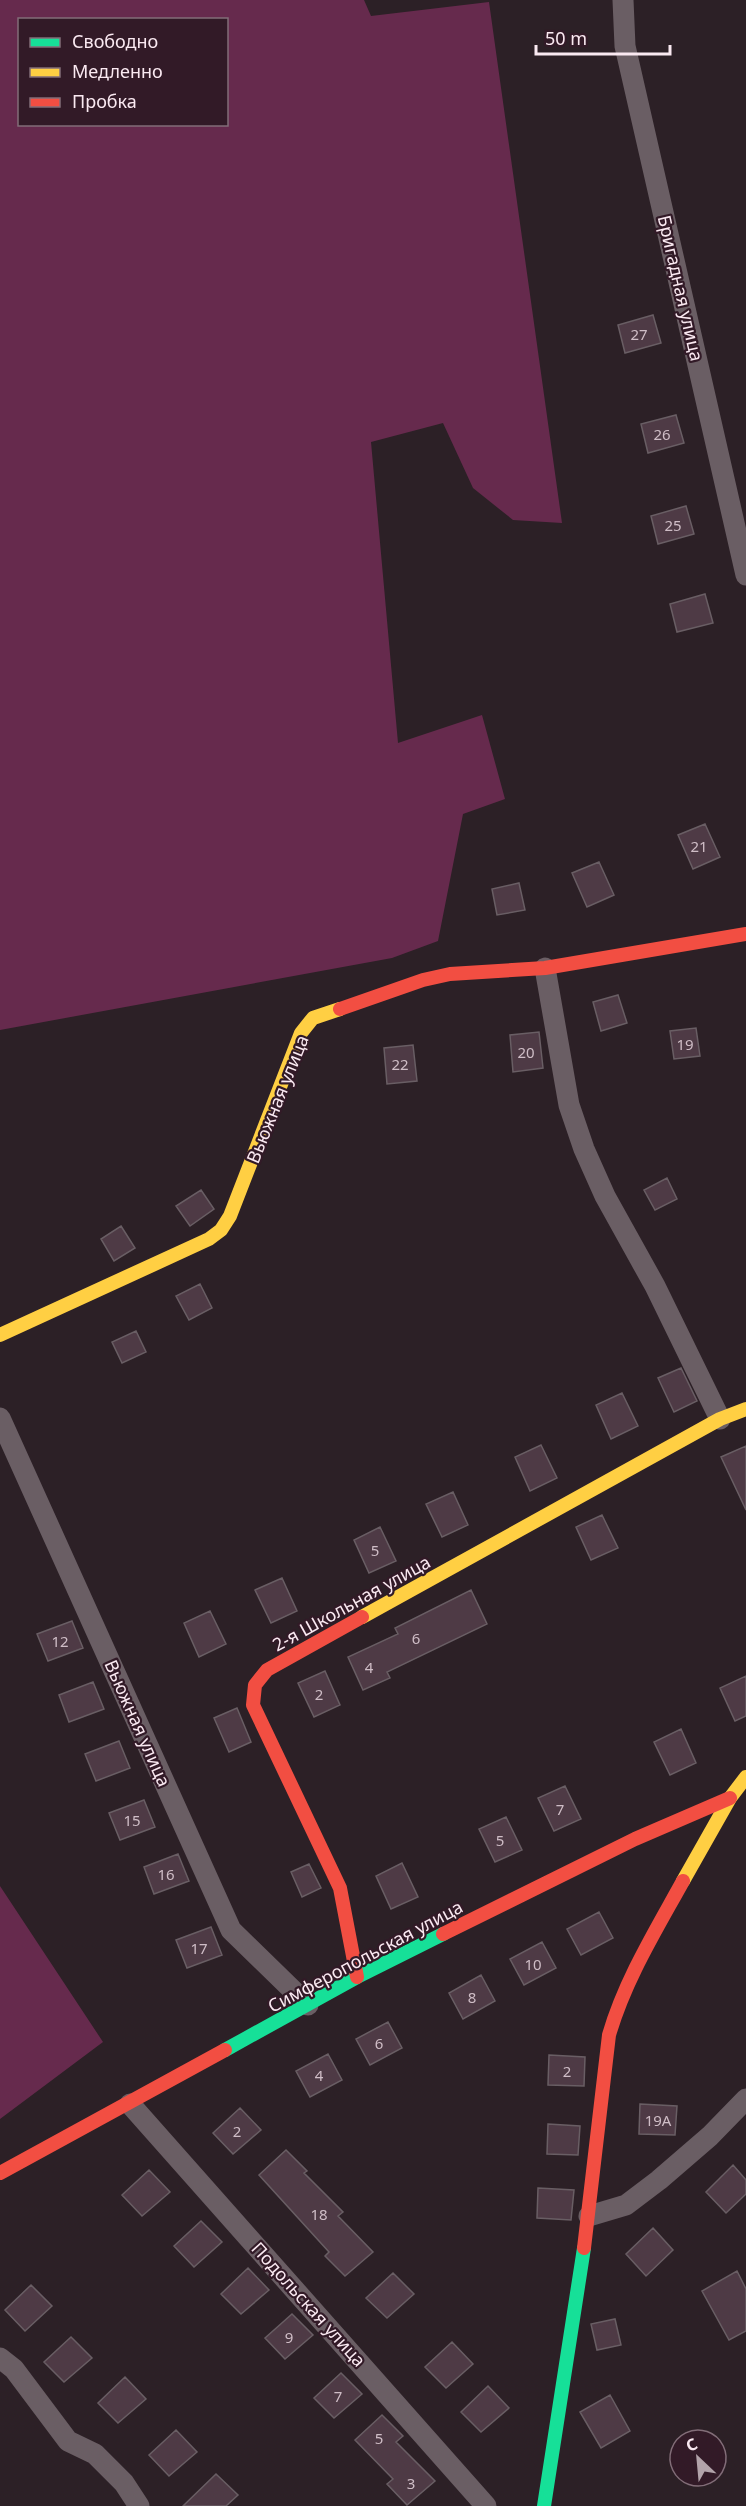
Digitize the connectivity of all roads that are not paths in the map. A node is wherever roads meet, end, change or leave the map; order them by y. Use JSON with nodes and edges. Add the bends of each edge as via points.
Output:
{"nodes":[{"id":1,"x":623,"y":0,"type":"edge"},
{"id":2,"x":746,"y":575,"type":"edge"},
{"id":3,"x":746,"y":934,"type":"edge"},
{"id":4,"x":545,"y":968,"type":"junction"},
{"id":5,"x":0,"y":1335,"type":"edge"},
{"id":6,"x":746,"y":1409,"type":"edge"},
{"id":7,"x":0,"y":1418,"type":"edge"},
{"id":8,"x":720,"y":1419,"type":"junction"},
{"id":9,"x":746,"y":1777,"type":"edge"},
{"id":10,"x":730,"y":1798,"type":"junction"},
{"id":11,"x":357,"y":1977,"type":"junction"},
{"id":12,"x":308,"y":2006,"type":"junction"},
{"id":13,"x":746,"y":2098,"type":"edge"},
{"id":14,"x":130,"y":2104,"type":"junction"},
{"id":15,"x":0,"y":2173,"type":"edge"},
{"id":16,"x":589,"y":2216,"type":"junction"},
{"id":17,"x":0,"y":2358,"type":"edge"},
{"id":18,"x":139,"y":2506,"type":"edge"},
{"id":19,"x":486,"y":2506,"type":"edge"},
{"id":20,"x":544,"y":2506,"type":"edge"}],
"edges":[{"from":1,"to":2,"type":"street","name":"Бригадная улица","via":[[625,46]]},
{"from":3,"to":4,"type":"street","name":"Вьюжная улица"},
{"from":4,"to":5,"type":"street","name":"Вьюжная улица","via":[[450,974],[313,1018],[301,1033],[237,1200],[221,1230]]},
{"from":4,"to":8,"type":"street","via":[[569,1105],[584,1149]]},
{"from":6,"to":8,"type":"street","name":"2-я Школьная улица"},
{"from":7,"to":12,"type":"street","name":"Вьюжная улица","via":[[231,1930]]},
{"from":8,"to":11,"type":"street","name":"2-я Школьная улица","via":[[267,1670],[255,1685],[253,1705],[340,1888]]},
{"from":9,"to":10,"type":"street","name":"Симферопольская улица"},
{"from":10,"to":11,"type":"street","name":"Симферопольская улица","via":[[635,1839]]},
{"from":10,"to":16,"type":"street","via":[[635,1968],[615,2014],[609,2035]]},
{"from":11,"to":12,"type":"street","name":"Симферопольская улица"},
{"from":12,"to":14,"type":"street","name":"Симферопольская улица"},
{"from":13,"to":16,"type":"street","via":[[710,2136],[626,2205]]},
{"from":14,"to":15,"type":"street","name":"Симферопольская улица"},
{"from":14,"to":19,"type":"street","name":"Подольская улица"},
{"from":16,"to":20,"type":"street"},
{"from":17,"to":18,"type":"street","via":[[14,2369],[68,2441],[95,2454],[124,2483]]}]}
